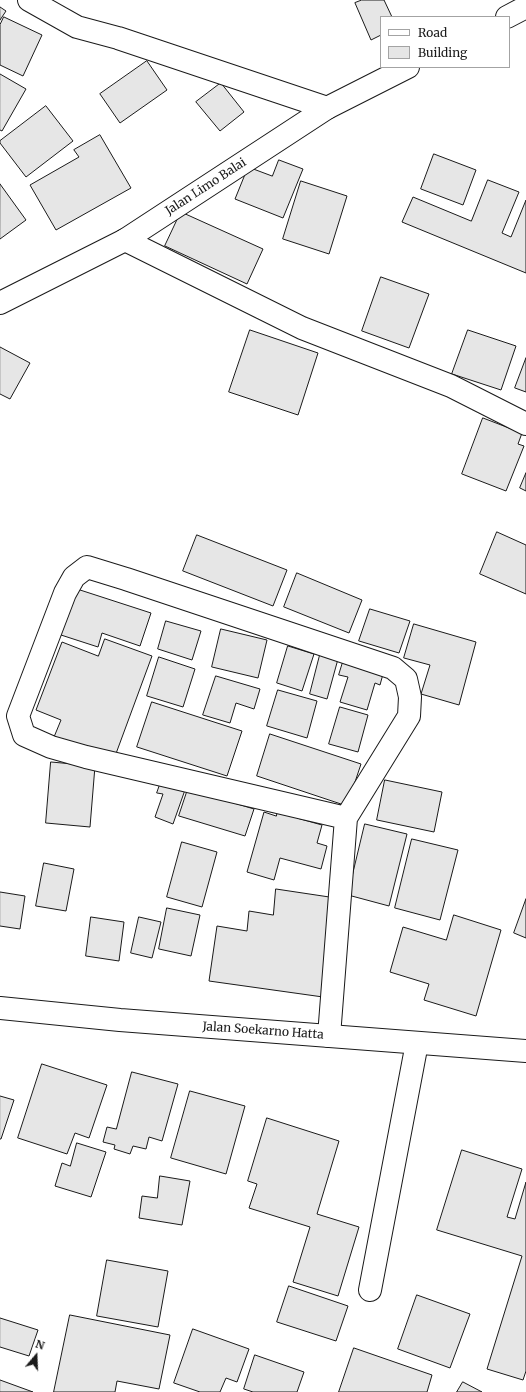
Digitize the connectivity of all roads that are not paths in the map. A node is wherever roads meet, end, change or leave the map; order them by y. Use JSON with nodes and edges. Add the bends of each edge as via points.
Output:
{"nodes":[{"id":1,"x":29,"y":0,"type":"edge"},
{"id":2,"x":526,"y":7,"type":"edge"},
{"id":3,"x":509,"y":16,"type":"edge"},
{"id":4,"x":406,"y":68,"type":"edge"},
{"id":5,"x":327,"y":108,"type":"junction"},
{"id":6,"x":125,"y":240,"type":"junction"},
{"id":7,"x":0,"y":303,"type":"edge"},
{"id":8,"x":526,"y":424,"type":"edge"},
{"id":9,"x":346,"y":818,"type":"junction"},
{"id":10,"x":0,"y":1008,"type":"edge"},
{"id":11,"x":329,"y":1036,"type":"junction"},
{"id":12,"x":417,"y":1043,"type":"junction"},
{"id":13,"x":526,"y":1051,"type":"edge"},
{"id":14,"x":370,"y":1290,"type":"dead end"}],
"edges":[{"from":1,"to":5,"type":"main road","via":[[77,27],[118,38]]},
{"from":2,"to":3,"type":"main road"},
{"from":4,"to":5,"type":"main road","name":"Jalan Limo Balai"},
{"from":5,"to":6,"type":"main road","name":"Jalan Limo Balai"},
{"from":6,"to":7,"type":"main road","name":"Jalan Limo Balai"},
{"from":6,"to":8,"type":"main road","via":[[302,328],[451,386]]},
{"from":9,"to":9,"type":"main road","via":[[409,716],[410,697],[406,679],[393,668],[87,567],[74,577],[65,593],[18,716],[24,735],[51,747],[86,757]]},
{"from":9,"to":11,"type":"main road"},
{"from":10,"to":11,"type":"main road","name":"Jalan Soekarno Hatta"},
{"from":11,"to":12,"type":"main road","name":"Jalan Soekarno Hatta"},
{"from":12,"to":13,"type":"main road","name":"Jalan Soekarno Hatta"},
{"from":12,"to":14,"type":"main road"}]}
